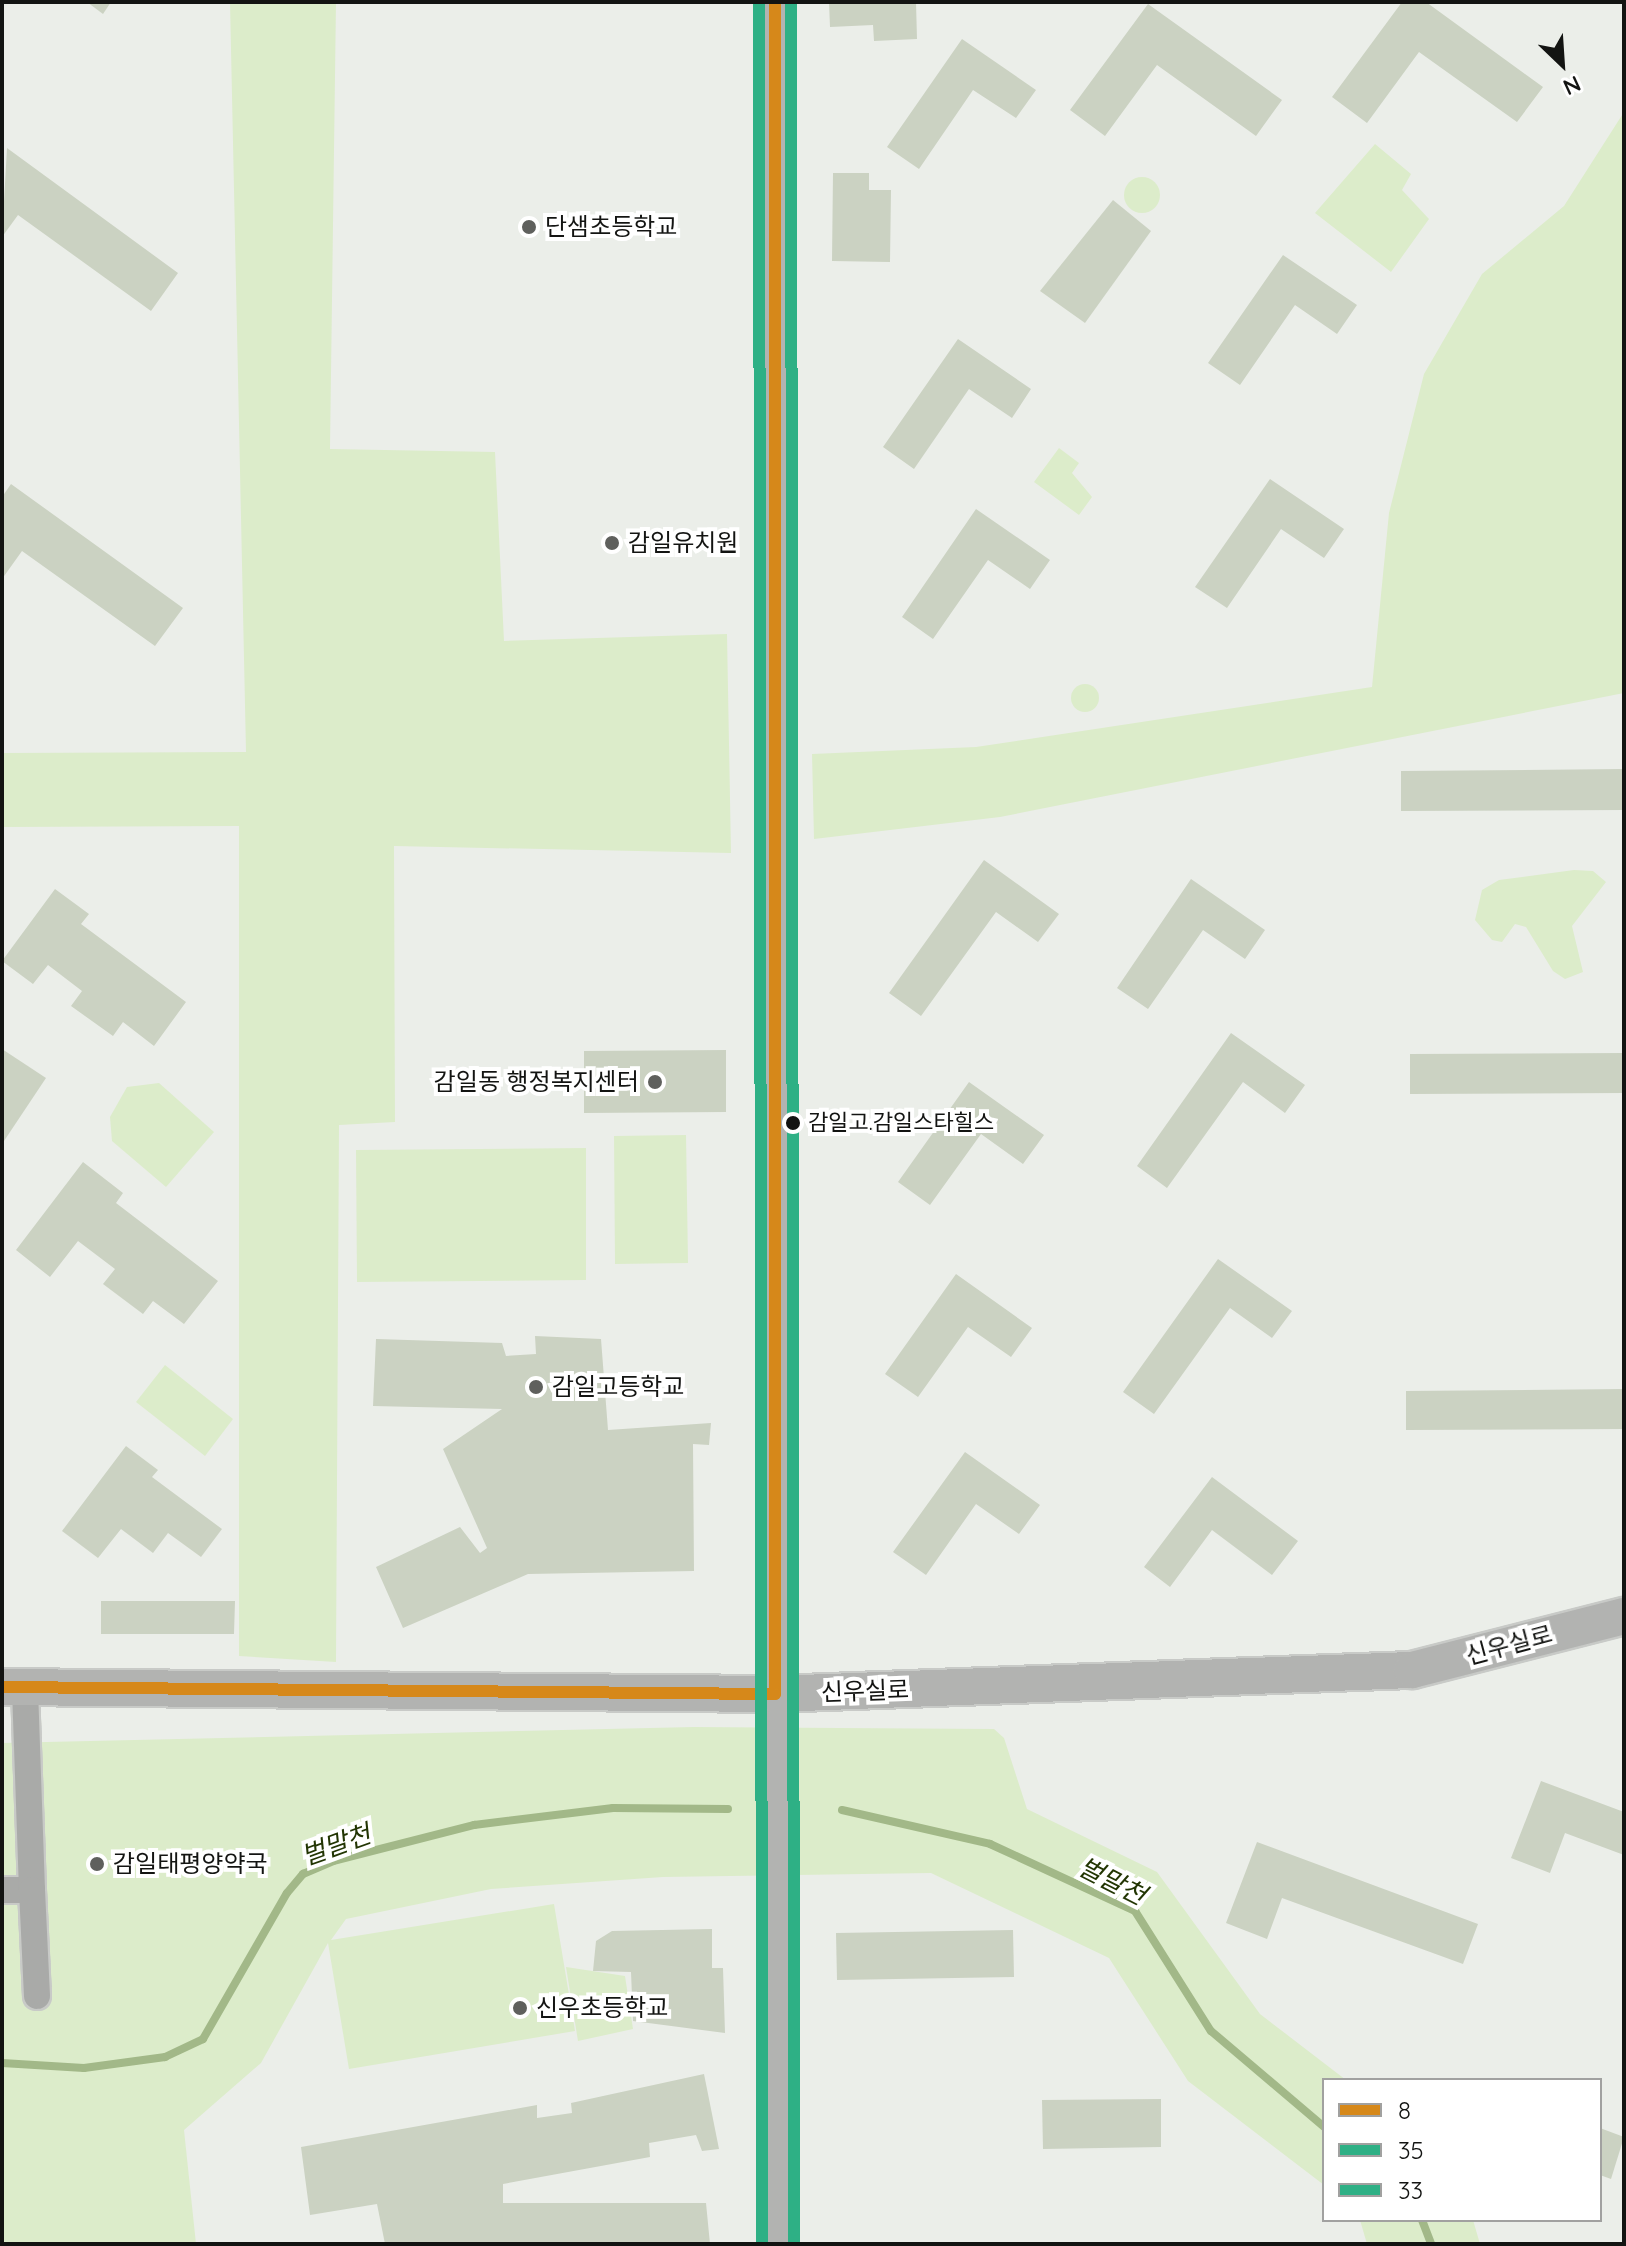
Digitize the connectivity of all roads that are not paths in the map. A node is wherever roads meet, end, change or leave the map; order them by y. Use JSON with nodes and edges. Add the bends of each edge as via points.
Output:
{"nodes":[{"id":1,"x":775,"y":2,"type":"edge"},
{"id":2,"x":1624,"y":1616,"type":"edge"},
{"id":3,"x":14,"y":1687,"type":"edge"},
{"id":4,"x":775,"y":1694,"type":"junction"},
{"id":5,"x":2,"y":1890,"type":"edge"},
{"id":6,"x":32,"y":1890,"type":"junction"},
{"id":7,"x":37,"y":1996,"type":"dead end"},
{"id":8,"x":778,"y":2244,"type":"edge"}],
"edges":[{"from":1,"to":4,"type":"street"},
{"from":2,"to":4,"type":"street","name":"신우실로","via":[[1412,1670]]},
{"from":3,"to":4,"type":"street","name":"신우실로"},
{"from":3,"to":6,"type":"street"},
{"from":4,"to":8,"type":"street"},
{"from":5,"to":6,"type":"street"},
{"from":6,"to":7,"type":"street"}]}
